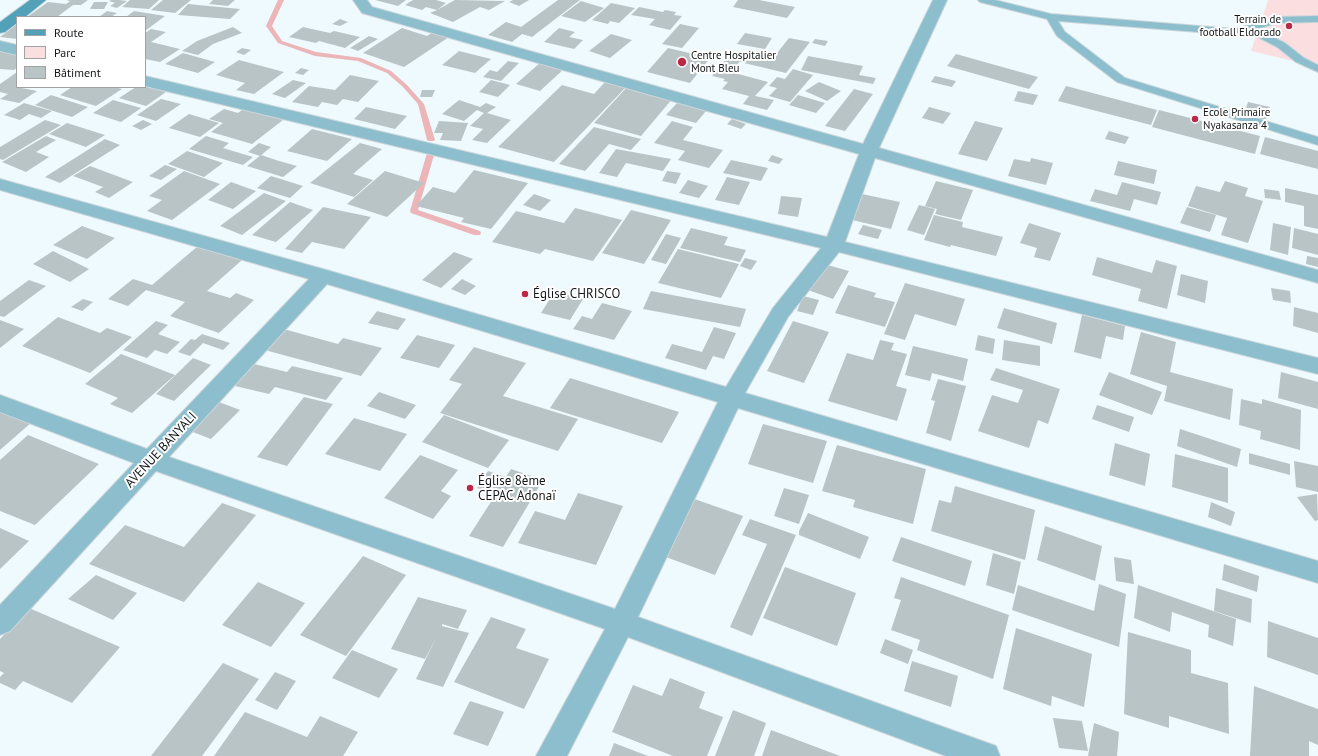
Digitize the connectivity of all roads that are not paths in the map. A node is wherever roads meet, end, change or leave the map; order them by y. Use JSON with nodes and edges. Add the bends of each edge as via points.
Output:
{"nodes":[{"id":1,"x":39,"y":0,"type":"edge"},
{"id":2,"x":360,"y":0,"type":"edge"},
{"id":3,"x":940,"y":0,"type":"edge"},
{"id":4,"x":983,"y":0,"type":"edge"},
{"id":5,"x":17,"y":16,"type":"edge"},
{"id":6,"x":16,"y":17,"type":"edge"},
{"id":7,"x":1051,"y":17,"type":"junction"},
{"id":8,"x":1318,"y":19,"type":"edge"},
{"id":9,"x":1248,"y":28,"type":"junction"},
{"id":10,"x":0,"y":29,"type":"edge"},
{"id":11,"x":0,"y":46,"type":"edge"},
{"id":12,"x":16,"y":50,"type":"edge"},
{"id":13,"x":1318,"y":69,"type":"edge"},
{"id":14,"x":146,"y":81,"type":"edge"},
{"id":15,"x":1318,"y":141,"type":"edge"},
{"id":16,"x":868,"y":150,"type":"junction"},
{"id":17,"x":0,"y":184,"type":"edge"},
{"id":18,"x":834,"y":246,"type":"junction"},
{"id":19,"x":323,"y":276,"type":"junction"},
{"id":20,"x":1318,"y":277,"type":"edge"},
{"id":21,"x":1318,"y":366,"type":"edge"},
{"id":22,"x":730,"y":398,"type":"junction"},
{"id":23,"x":0,"y":403,"type":"edge"},
{"id":24,"x":152,"y":460,"type":"junction"},
{"id":25,"x":1318,"y":572,"type":"edge"},
{"id":26,"x":0,"y":623,"type":"edge"},
{"id":27,"x":622,"y":623,"type":"junction"},
{"id":28,"x":551,"y":756,"type":"edge"},
{"id":29,"x":985,"y":756,"type":"edge"}],
"edges":[{"from":1,"to":5,"type":"street"},
{"from":2,"to":16,"type":"street","via":[[366,10]]},
{"from":3,"to":16,"type":"street"},
{"from":4,"to":7,"type":"lane"},
{"from":6,"to":10,"type":"street"},
{"from":7,"to":9,"type":"lane","via":[[1236,32]]},
{"from":7,"to":15,"type":"lane","via":[[1061,34],[1121,80]]},
{"from":8,"to":9,"type":"lane","via":[[1276,20]]},
{"from":9,"to":13,"type":"lane"},
{"from":11,"to":12,"type":"street"},
{"from":14,"to":18,"type":"street"},
{"from":16,"to":18,"type":"street"},
{"from":16,"to":20,"type":"street"},
{"from":17,"to":19,"type":"street"},
{"from":18,"to":21,"type":"street"},
{"from":18,"to":22,"type":"street","via":[[780,313]]},
{"from":19,"to":22,"type":"street"},
{"from":19,"to":24,"type":"street","name":"AVENUE BANYALI"},
{"from":22,"to":25,"type":"street"},
{"from":22,"to":27,"type":"street"},
{"from":23,"to":24,"type":"street"},
{"from":24,"to":26,"type":"street","name":"AVENUE BANYALI"},
{"from":24,"to":27,"type":"street"},
{"from":27,"to":28,"type":"street"},
{"from":27,"to":29,"type":"street"}]}
